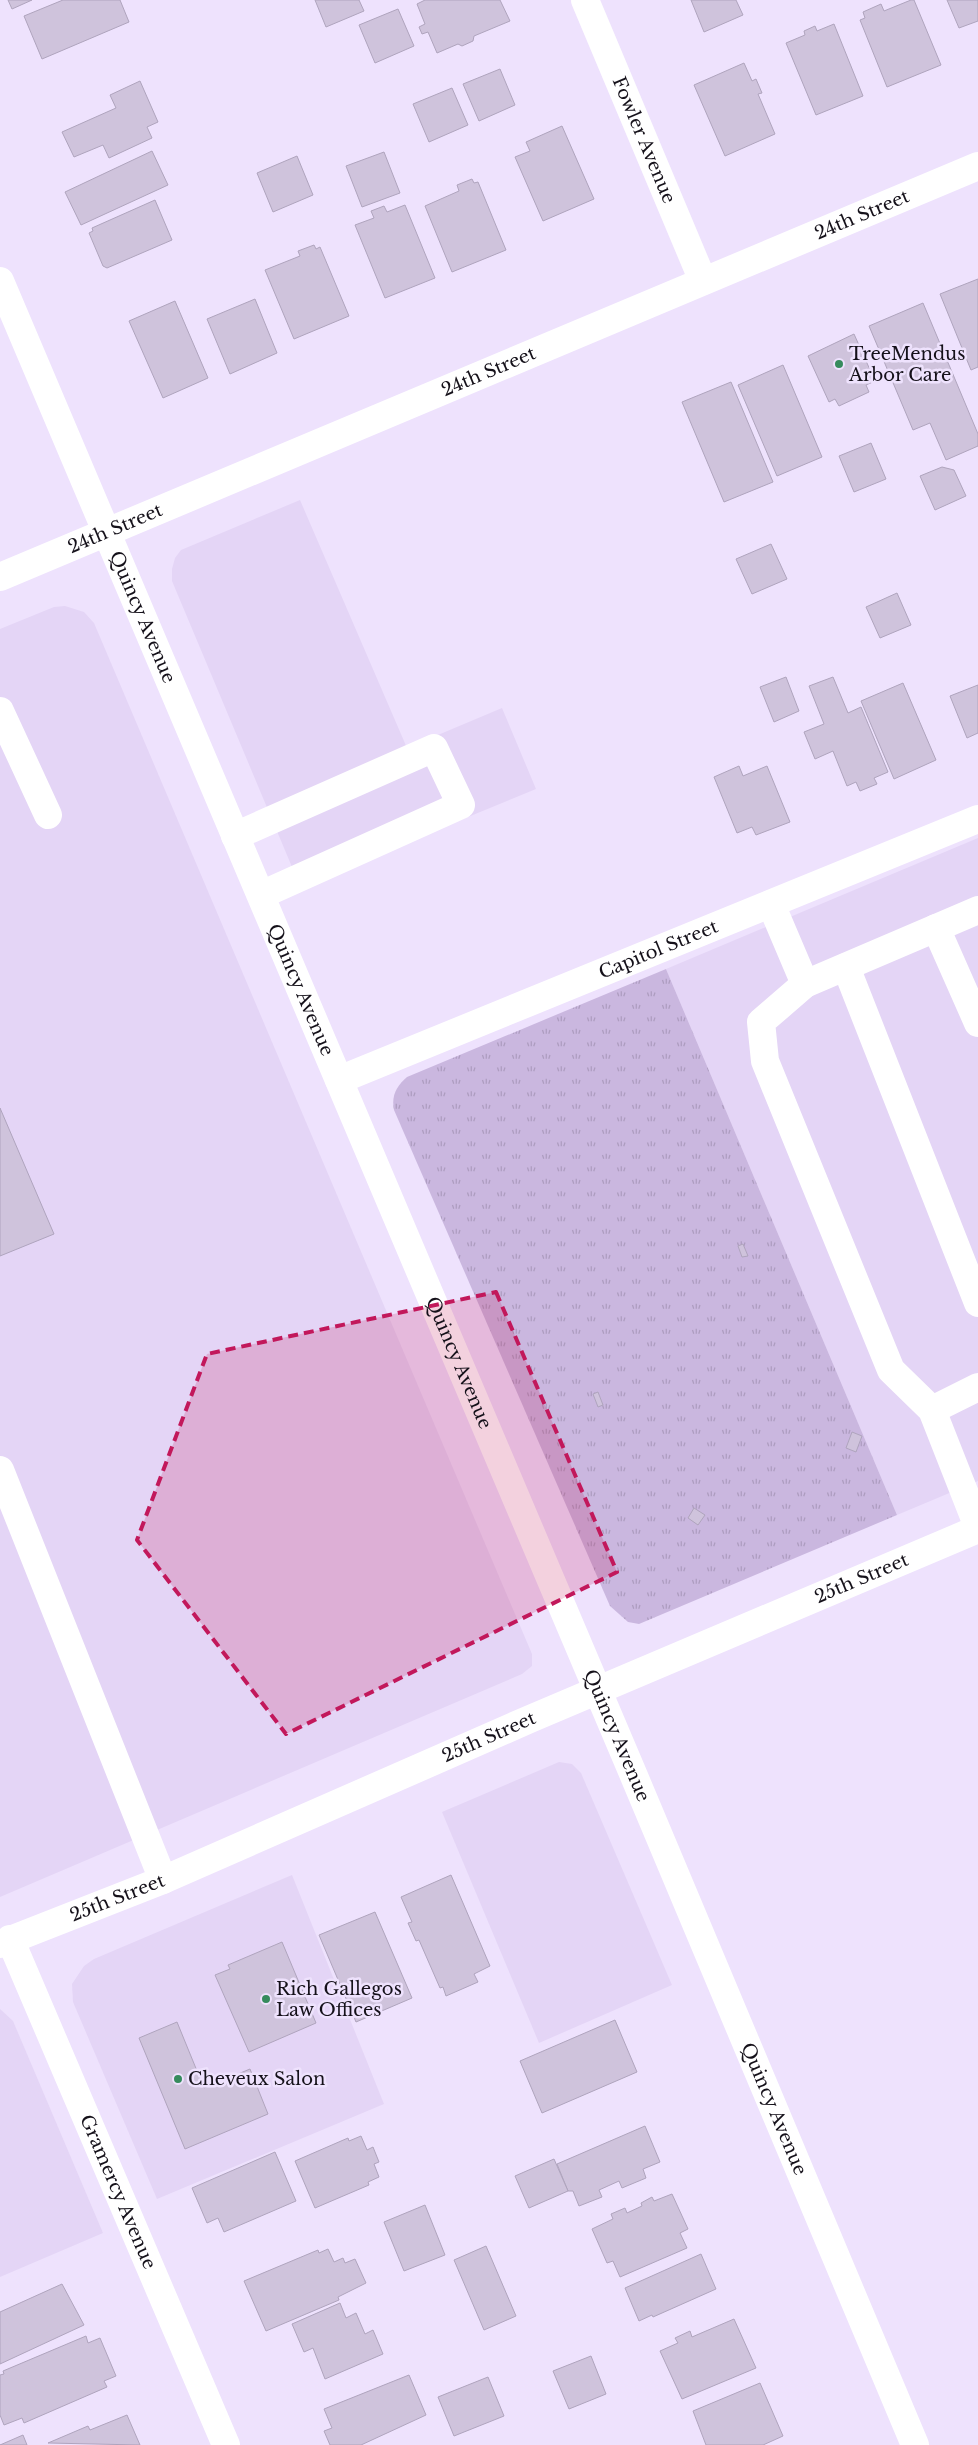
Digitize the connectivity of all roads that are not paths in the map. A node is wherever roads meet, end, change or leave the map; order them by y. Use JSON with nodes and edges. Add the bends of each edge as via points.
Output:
{"nodes":[{"id":1,"x":585,"y":0,"type":"edge"},
{"id":2,"x":978,"y":166,"type":"edge"},
{"id":3,"x":0,"y":281,"type":"edge"},
{"id":4,"x":703,"y":282,"type":"junction"},
{"id":5,"x":106,"y":531,"type":"junction"},
{"id":6,"x":0,"y":577,"type":"edge"},
{"id":7,"x":0,"y":711,"type":"edge"},
{"id":8,"x":48,"y":816,"type":"dead end"},
{"id":9,"x":978,"y":820,"type":"edge"},
{"id":10,"x":235,"y":836,"type":"junction"},
{"id":11,"x":261,"y":895,"type":"junction"},
{"id":12,"x":771,"y":904,"type":"junction"},
{"id":13,"x":978,"y":910,"type":"edge"},
{"id":14,"x":936,"y":928,"type":"junction"},
{"id":15,"x":846,"y":967,"type":"junction"},
{"id":16,"x":805,"y":984,"type":"junction"},
{"id":17,"x":978,"y":1023,"type":"edge"},
{"id":18,"x":339,"y":1080,"type":"junction"},
{"id":19,"x":978,"y":1303,"type":"edge"},
{"id":20,"x":978,"y":1387,"type":"edge"},
{"id":21,"x":932,"y":1410,"type":"junction"},
{"id":22,"x":0,"y":1470,"type":"edge"},
{"id":23,"x":978,"y":1528,"type":"edge"},
{"id":24,"x":597,"y":1690,"type":"junction"},
{"id":25,"x":163,"y":1880,"type":"junction"},
{"id":26,"x":5,"y":1942,"type":"edge"},
{"id":27,"x":226,"y":2445,"type":"edge"},
{"id":28,"x":915,"y":2445,"type":"edge"}],
"edges":[{"from":1,"to":4,"type":"street","name":"Fowler Avenue"},
{"from":2,"to":4,"type":"street","name":"24th Street"},
{"from":3,"to":5,"type":"street","name":"Quincy Avenue"},
{"from":4,"to":5,"type":"street","name":"24th Street"},
{"from":5,"to":6,"type":"street","name":"24th Street"},
{"from":5,"to":10,"type":"street","name":"Quincy Avenue"},
{"from":7,"to":8,"type":"street"},
{"from":9,"to":12,"type":"street","name":"Capitol Street"},
{"from":10,"to":11,"type":"street","name":"Quincy Avenue"},
{"from":10,"to":11,"type":"street","via":[[434,748],[461,805]]},
{"from":11,"to":18,"type":"street","name":"Quincy Avenue"},
{"from":12,"to":16,"type":"street"},
{"from":12,"to":18,"type":"street","name":"Capitol Street"},
{"from":13,"to":14,"type":"street"},
{"from":14,"to":15,"type":"street"},
{"from":14,"to":17,"type":"street"},
{"from":15,"to":16,"type":"street"},
{"from":15,"to":19,"type":"street"},
{"from":16,"to":21,"type":"street","via":[[761,1022],[765,1060],[891,1370]]},
{"from":18,"to":24,"type":"street","name":"Quincy Avenue"},
{"from":20,"to":21,"type":"street"},
{"from":21,"to":23,"type":"street"},
{"from":22,"to":25,"type":"street"},
{"from":23,"to":24,"type":"street","name":"25th Street"},
{"from":24,"to":25,"type":"street","name":"25th Street"},
{"from":24,"to":28,"type":"street","name":"Quincy Avenue"},
{"from":25,"to":26,"type":"street","name":"25th Street"},
{"from":26,"to":27,"type":"street","name":"Gramercy Avenue"}]}
